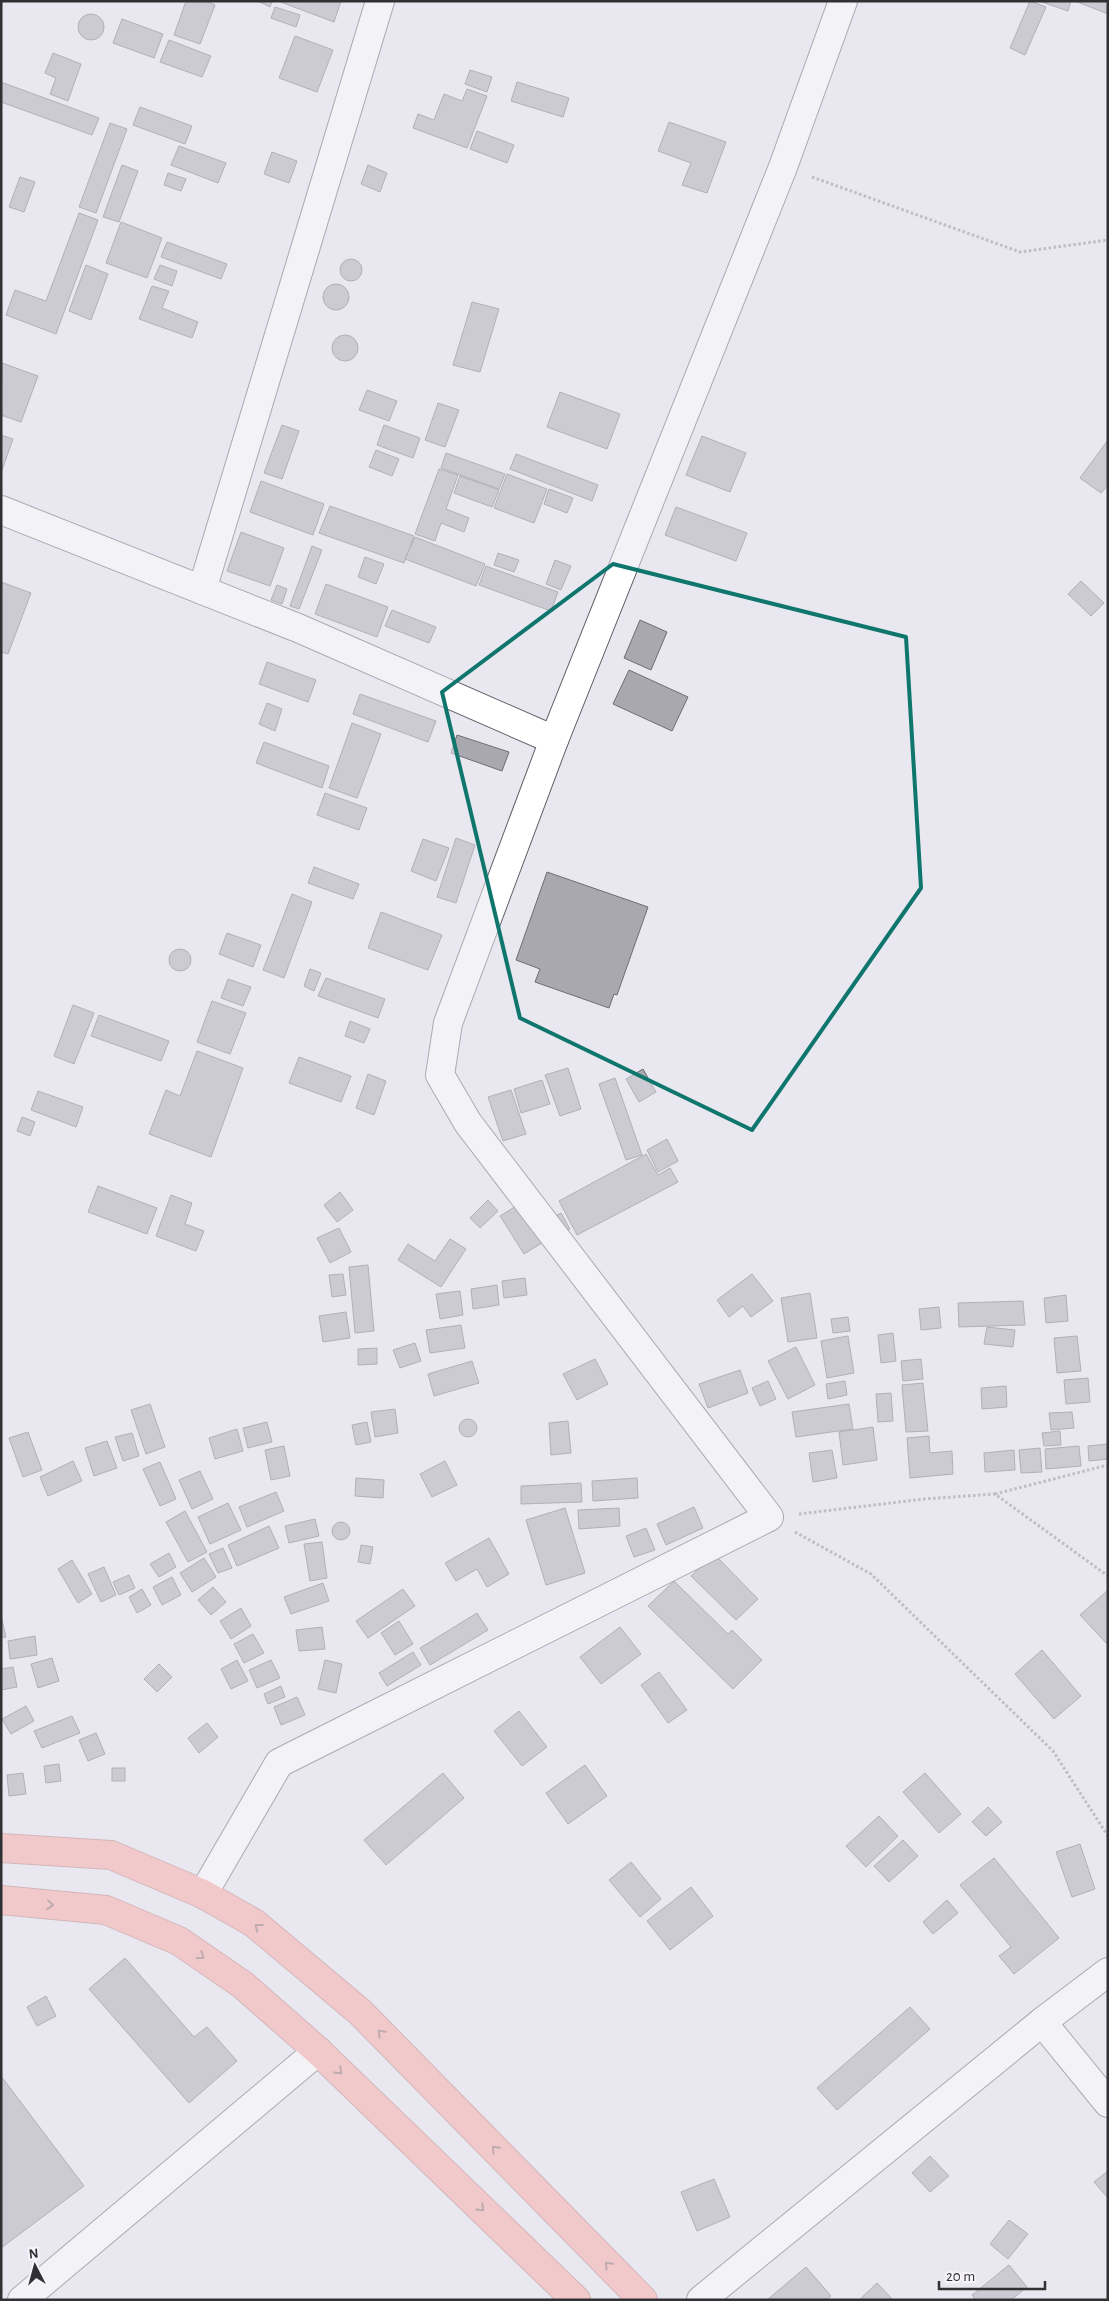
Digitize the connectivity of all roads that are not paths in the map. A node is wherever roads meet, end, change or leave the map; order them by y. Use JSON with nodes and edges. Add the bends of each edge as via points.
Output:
{"nodes":[{"id":1,"x":380,"y":1,"type":"edge"},
{"id":2,"x":844,"y":1,"type":"edge"},
{"id":3,"x":1,"y":510,"type":"edge"},
{"id":4,"x":202,"y":590,"type":"junction"},
{"id":5,"x":554,"y":740,"type":"junction"},
{"id":6,"x":1,"y":1848,"type":"edge"},
{"id":7,"x":203,"y":1894,"type":"junction"},
{"id":8,"x":1,"y":1900,"type":"edge"},
{"id":9,"x":1108,"y":1972,"type":"edge"},
{"id":10,"x":1042,"y":2022,"type":"junction"},
{"id":11,"x":318,"y":2051,"type":"junction"},
{"id":12,"x":1108,"y":2103,"type":"edge"},
{"id":13,"x":22,"y":2300,"type":"edge"},
{"id":14,"x":576,"y":2300,"type":"edge"},
{"id":15,"x":642,"y":2300,"type":"edge"},
{"id":16,"x":702,"y":2300,"type":"edge"}],
"edges":[{"from":1,"to":4,"type":"street"},
{"from":2,"to":5,"type":"street","via":[[783,167]]},
{"from":3,"to":4,"type":"street"},
{"from":4,"to":5,"type":"street","via":[[298,628]]},
{"from":5,"to":7,"type":"street","via":[[448,1023],[440,1075],[468,1123],[768,1517],[279,1763]]},
{"from":6,"to":7,"type":"highway","via":[[111,1856]]},
{"from":15,"to":7,"type":"highway","one_way":true,"via":[[360,2012],[254,1923]]},
{"from":8,"to":11,"type":"highway","one_way":true,"via":[[106,1910],[179,1941],[243,1985]]},
{"from":9,"to":10,"type":"street"},
{"from":10,"to":12,"type":"street"},
{"from":10,"to":16,"type":"street"},
{"from":11,"to":13,"type":"street"},
{"from":11,"to":14,"type":"highway","one_way":true}]}
